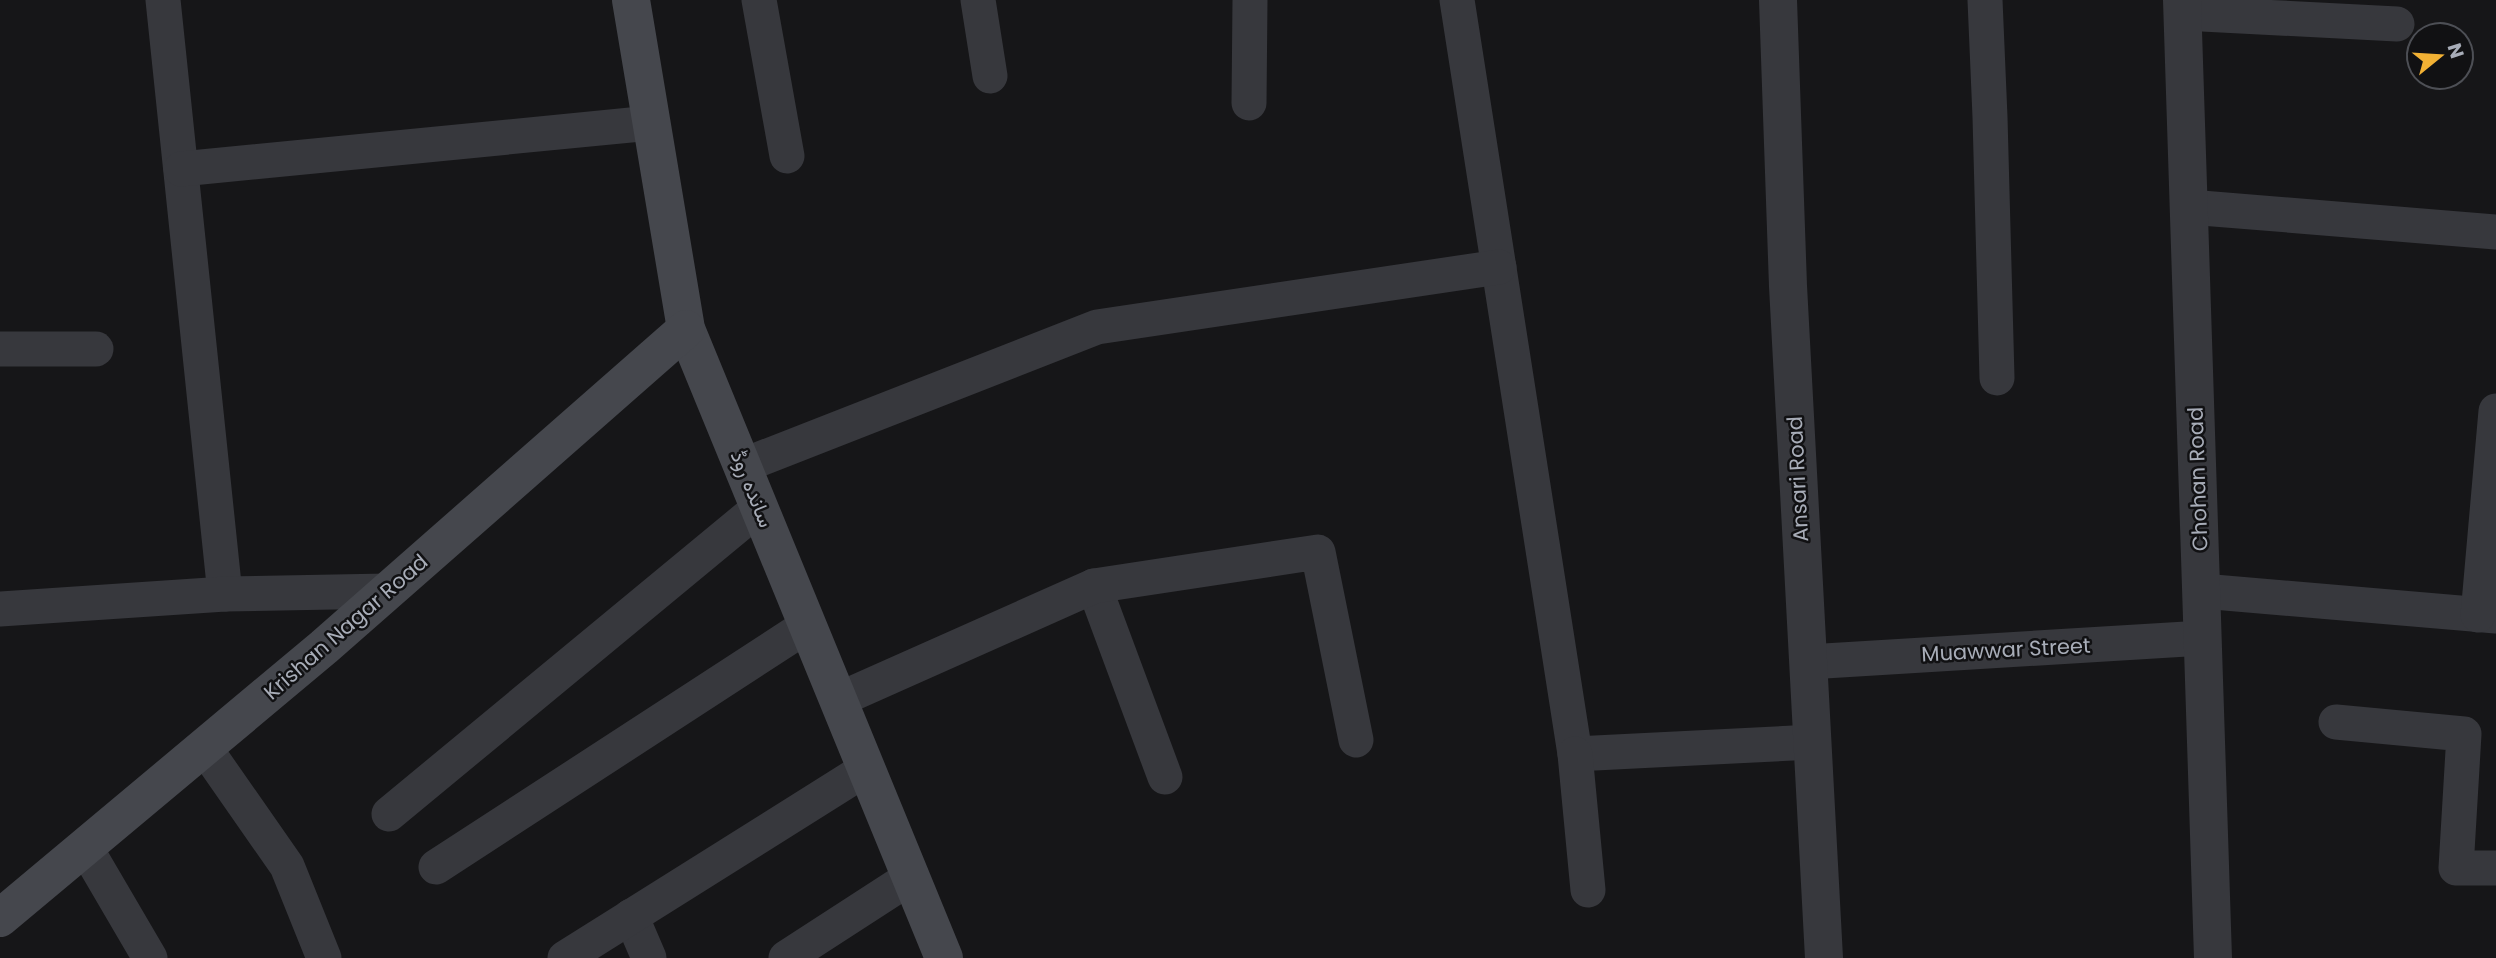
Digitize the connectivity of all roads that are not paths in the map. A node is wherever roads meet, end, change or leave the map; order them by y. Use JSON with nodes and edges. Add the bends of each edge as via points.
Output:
{"nodes":[{"id":1,"x":163,"y":0,"type":"edge"},
{"id":2,"x":631,"y":0,"type":"edge"},
{"id":3,"x":759,"y":0,"type":"edge"},
{"id":4,"x":978,"y":0,"type":"edge"},
{"id":5,"x":1250,"y":0,"type":"edge"},
{"id":6,"x":1457,"y":0,"type":"edge"},
{"id":7,"x":1778,"y":0,"type":"edge"},
{"id":8,"x":1984,"y":0,"type":"edge"},
{"id":9,"x":2182,"y":7,"type":"edge"},
{"id":10,"x":2397,"y":24,"type":"dead end"},
{"id":11,"x":990,"y":76,"type":"dead end"},
{"id":12,"x":1250,"y":103,"type":"dead end"},
{"id":13,"x":651,"y":122,"type":"junction"},
{"id":14,"x":787,"y":156,"type":"dead end"},
{"id":15,"x":181,"y":169,"type":"junction"},
{"id":16,"x":2189,"y":207,"type":"junction"},
{"id":17,"x":2496,"y":232,"type":"edge"},
{"id":18,"x":1499,"y":267,"type":"junction"},
{"id":19,"x":686,"y":329,"type":"junction"},
{"id":20,"x":0,"y":349,"type":"edge"},
{"id":21,"x":96,"y":349,"type":"dead end"},
{"id":22,"x":1997,"y":378,"type":"dead end"},
{"id":23,"x":2496,"y":411,"type":"edge"},
{"id":24,"x":742,"y":466,"type":"junction"},
{"id":25,"x":760,"y":508,"type":"junction"},
{"id":26,"x":1094,"y":586,"type":"junction"},
{"id":27,"x":388,"y":591,"type":"junction"},
{"id":28,"x":2202,"y":591,"type":"junction"},
{"id":29,"x":225,"y":594,"type":"junction"},
{"id":30,"x":0,"y":609,"type":"edge"},
{"id":31,"x":2487,"y":616,"type":"edge"},
{"id":32,"x":808,"y":625,"type":"junction"},
{"id":33,"x":2203,"y":638,"type":"junction"},
{"id":34,"x":1808,"y":662,"type":"junction"},
{"id":35,"x":838,"y":701,"type":"junction"},
{"id":36,"x":2336,"y":722,"type":"dead end"},
{"id":37,"x":1356,"y":740,"type":"dead end"},
{"id":38,"x":1813,"y":742,"type":"junction"},
{"id":39,"x":204,"y":747,"type":"junction"},
{"id":40,"x":1575,"y":754,"type":"junction"},
{"id":41,"x":866,"y":769,"type":"junction"},
{"id":42,"x":1165,"y":777,"type":"dead end"},
{"id":43,"x":389,"y":814,"type":"dead end"},
{"id":44,"x":85,"y":847,"type":"junction"},
{"id":45,"x":436,"y":867,"type":"dead end"},
{"id":46,"x":2496,"y":868,"type":"edge"},
{"id":47,"x":911,"y":877,"type":"junction"},
{"id":48,"x":1588,"y":890,"type":"dead end"},
{"id":49,"x":631,"y":916,"type":"junction"},
{"id":50,"x":0,"y":918,"type":"edge"},
{"id":51,"x":149,"y":958,"type":"edge"},
{"id":52,"x":324,"y":958,"type":"edge"},
{"id":53,"x":565,"y":958,"type":"edge"},
{"id":54,"x":649,"y":958,"type":"edge"},
{"id":55,"x":786,"y":958,"type":"edge"},
{"id":56,"x":944,"y":958,"type":"edge"},
{"id":57,"x":1824,"y":958,"type":"edge"},
{"id":58,"x":2213,"y":958,"type":"edge"}],
"edges":[{"from":1,"to":15,"type":"street"},
{"from":2,"to":13,"type":"main road","name":"ساندہ روڈ"},
{"from":3,"to":14,"type":"street"},
{"from":4,"to":11,"type":"street"},
{"from":5,"to":12,"type":"street"},
{"from":6,"to":18,"type":"street"},
{"from":7,"to":34,"type":"street","name":"Ansari Road"},
{"from":8,"to":22,"type":"street"},
{"from":9,"to":10,"type":"street"},
{"from":9,"to":16,"type":"street","name":"Chohan Road"},
{"from":13,"to":15,"type":"street"},
{"from":13,"to":19,"type":"main road","name":"ساندہ روڈ"},
{"from":15,"to":29,"type":"street"},
{"from":16,"to":17,"type":"street"},
{"from":16,"to":28,"type":"street","name":"Chohan Road"},
{"from":18,"to":24,"type":"street","via":[[1097,327]]},
{"from":18,"to":40,"type":"street"},
{"from":19,"to":24,"type":"main road","name":"ساندہ روڈ"},
{"from":19,"to":27,"type":"main road","name":"Krishan Nagar Road"},
{"from":20,"to":21,"type":"street"},
{"from":23,"to":31,"type":"street"},
{"from":24,"to":25,"type":"main road","name":"ساندہ روڈ"},
{"from":25,"to":32,"type":"main road","name":"ساندہ روڈ"},
{"from":25,"to":43,"type":"street"},
{"from":26,"to":35,"type":"street"},
{"from":26,"to":37,"type":"street","via":[[1318,552]]},
{"from":26,"to":42,"type":"street"},
{"from":27,"to":29,"type":"street"},
{"from":27,"to":39,"type":"main road","name":"Krishan Nagar Road"},
{"from":28,"to":31,"type":"street"},
{"from":28,"to":33,"type":"street","name":"Chohan Road"},
{"from":29,"to":30,"type":"street"},
{"from":32,"to":35,"type":"main road","name":"ساندہ روڈ"},
{"from":32,"to":45,"type":"street"},
{"from":33,"to":34,"type":"street","name":"Muawwar Street"},
{"from":33,"to":58,"type":"street","name":"Chohan Road"},
{"from":34,"to":38,"type":"street","name":"Ansari Road"},
{"from":35,"to":41,"type":"main road","name":"ساندہ روڈ"},
{"from":36,"to":46,"type":"street","via":[[2464,734],[2456,868]]},
{"from":38,"to":40,"type":"street"},
{"from":38,"to":57,"type":"street","name":"Ansari Road"},
{"from":39,"to":44,"type":"main road","name":"Krishan Nagar Road"},
{"from":39,"to":52,"type":"street","via":[[287,866]]},
{"from":40,"to":48,"type":"street"},
{"from":41,"to":47,"type":"main road","name":"ساندہ روڈ"},
{"from":41,"to":49,"type":"street"},
{"from":44,"to":50,"type":"main road","name":"Krishan Nagar Road"},
{"from":44,"to":51,"type":"street"},
{"from":47,"to":55,"type":"street"},
{"from":47,"to":56,"type":"main road","name":"ساندہ روڈ"},
{"from":49,"to":53,"type":"street"},
{"from":49,"to":54,"type":"street"}]}
